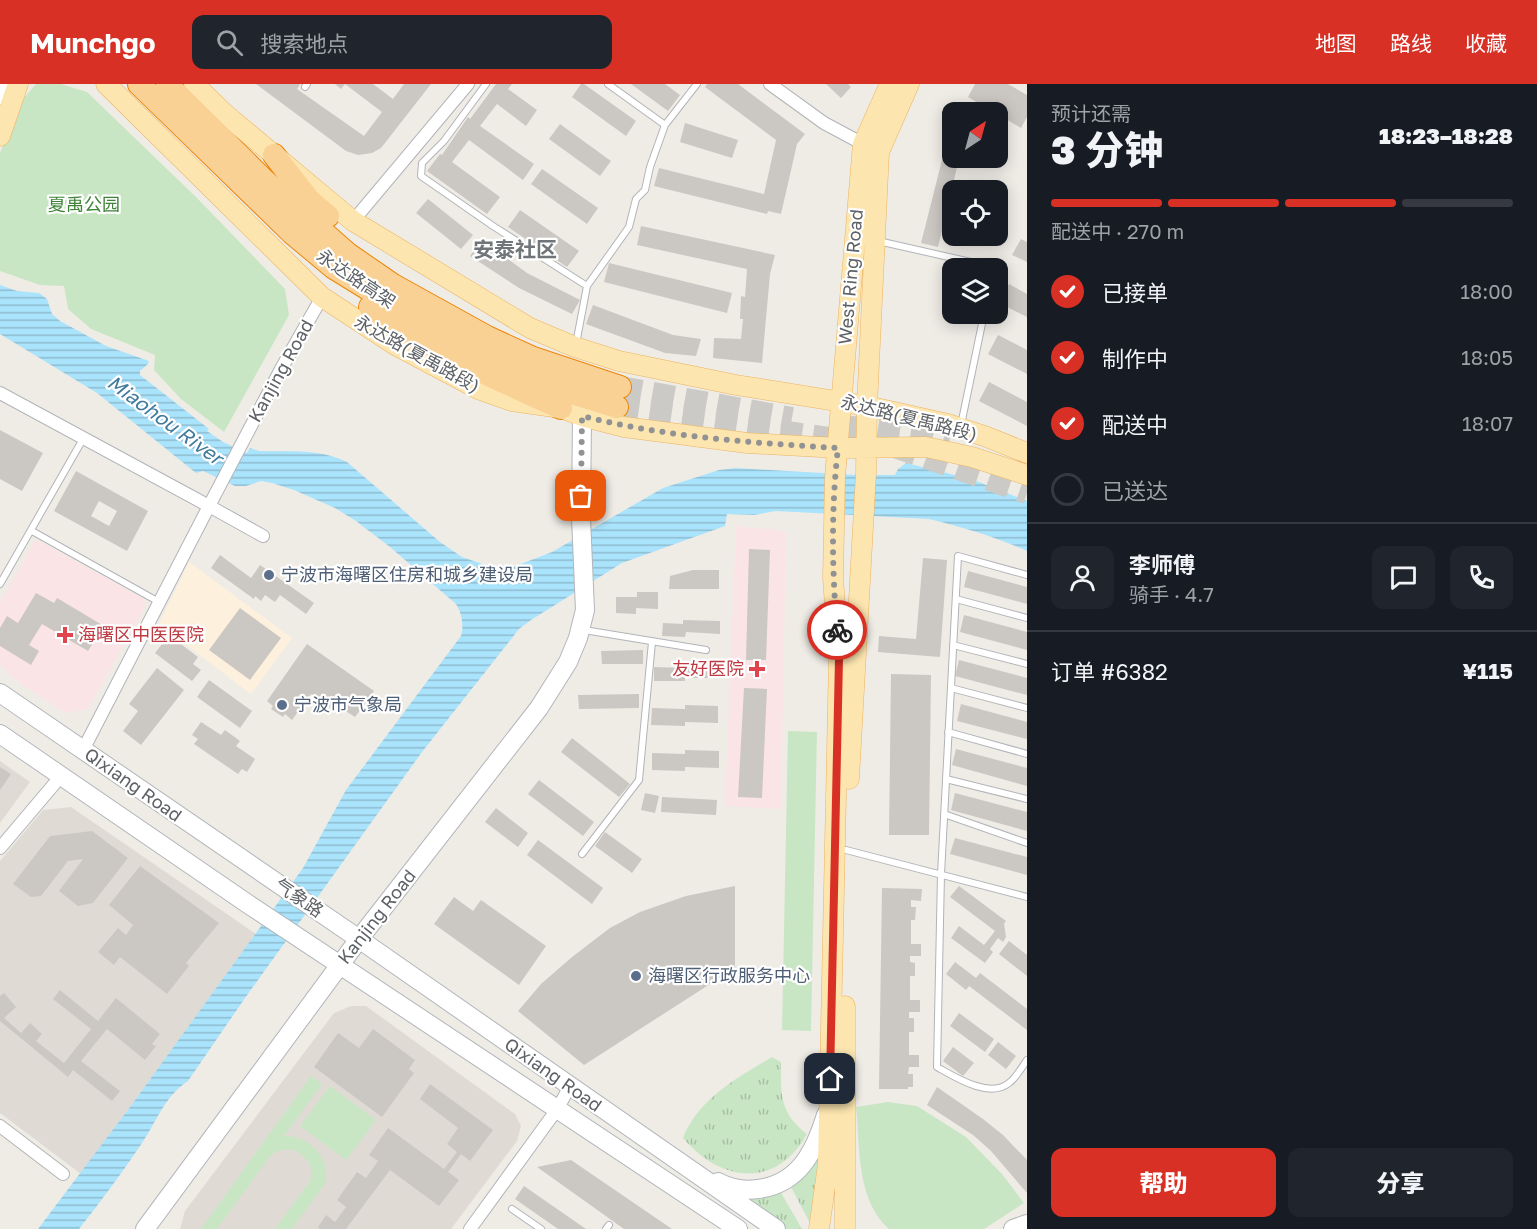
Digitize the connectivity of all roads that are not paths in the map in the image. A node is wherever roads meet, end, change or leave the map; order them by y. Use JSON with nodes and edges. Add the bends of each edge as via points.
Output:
{"nodes":[{"id":1,"x":4,"y":84,"type":"edge"},
{"id":2,"x":18,"y":84,"type":"edge"},
{"id":3,"x":102,"y":84,"type":"edge"},
{"id":4,"x":167,"y":84,"type":"edge"},
{"id":5,"x":194,"y":84,"type":"edge"},
{"id":6,"x":204,"y":84,"type":"edge"},
{"id":7,"x":468,"y":84,"type":"edge"},
{"id":8,"x":486,"y":84,"type":"edge"},
{"id":9,"x":608,"y":84,"type":"edge"},
{"id":10,"x":770,"y":84,"type":"edge"},
{"id":11,"x":890,"y":84,"type":"edge"},
{"id":12,"x":909,"y":84,"type":"edge"},
{"id":13,"x":139,"y":85,"type":"edge"},
{"id":14,"x":694,"y":85,"type":"edge"},
{"id":15,"x":112,"y":90,"type":"edge"},
{"id":16,"x":0,"y":95,"type":"edge"},
{"id":17,"x":665,"y":125,"type":"junction"},
{"id":18,"x":203,"y":130,"type":"junction"},
{"id":19,"x":0,"y":136,"type":"edge"},
{"id":20,"x":871,"y":148,"type":"junction"},
{"id":21,"x":274,"y":155,"type":"junction"},
{"id":22,"x":353,"y":221,"type":"junction"},
{"id":23,"x":875,"y":240,"type":"junction"},
{"id":24,"x":954,"y":258,"type":"edge"},
{"id":25,"x":587,"y":286,"type":"junction"},
{"id":26,"x":322,"y":297,"type":"junction"},
{"id":27,"x":982,"y":324,"type":"edge"},
{"id":28,"x":576,"y":347,"type":"junction"},
{"id":29,"x":533,"y":358,"type":"junction"},
{"id":30,"x":0,"y":393,"type":"edge"},
{"id":31,"x":840,"y":400,"type":"junction"},
{"id":32,"x":867,"y":406,"type":"junction"},
{"id":33,"x":561,"y":408,"type":"junction"},
{"id":34,"x":582,"y":416,"type":"junction"},
{"id":35,"x":960,"y":428,"type":"junction"},
{"id":36,"x":84,"y":438,"type":"junction"},
{"id":37,"x":838,"y":448,"type":"junction"},
{"id":38,"x":865,"y":448,"type":"junction"},
{"id":39,"x":1027,"y":453,"type":"edge"},
{"id":40,"x":1027,"y":475,"type":"edge"},
{"id":41,"x":209,"y":506,"type":"junction"},
{"id":42,"x":32,"y":531,"type":"junction"},
{"id":43,"x":263,"y":537,"type":"dead end"},
{"id":44,"x":1027,"y":575,"type":"edge"},
{"id":45,"x":0,"y":584,"type":"edge"},
{"id":46,"x":956,"y":599,"type":"junction"},
{"id":47,"x":159,"y":603,"type":"junction"},
{"id":48,"x":1027,"y":618,"type":"edge"},
{"id":49,"x":580,"y":630,"type":"junction"},
{"id":50,"x":652,"y":642,"type":"junction"},
{"id":51,"x":953,"y":645,"type":"junction"},
{"id":52,"x":706,"y":650,"type":"dead end"},
{"id":53,"x":1027,"y":664,"type":"edge"},
{"id":54,"x":951,"y":688,"type":"junction"},
{"id":55,"x":0,"y":693,"type":"edge"},
{"id":56,"x":1027,"y":708,"type":"edge"},
{"id":57,"x":948,"y":732,"type":"junction"},
{"id":58,"x":0,"y":734,"type":"edge"},
{"id":59,"x":83,"y":750,"type":"junction"},
{"id":60,"x":1027,"y":754,"type":"edge"},
{"id":61,"x":61,"y":776,"type":"junction"},
{"id":62,"x":946,"y":778,"type":"junction"},
{"id":63,"x":1027,"y":799,"type":"edge"},
{"id":64,"x":944,"y":814,"type":"junction"},
{"id":65,"x":1027,"y":843,"type":"edge"},
{"id":66,"x":0,"y":848,"type":"edge"},
{"id":67,"x":846,"y":850,"type":"junction"},
{"id":68,"x":582,"y":854,"type":"dead end"},
{"id":69,"x":940,"y":874,"type":"junction"},
{"id":70,"x":267,"y":876,"type":"joint"},
{"id":71,"x":1027,"y":897,"type":"edge"},
{"id":72,"x":248,"y":904,"type":"joint"},
{"id":73,"x":331,"y":919,"type":"joint"},
{"id":74,"x":359,"y":939,"type":"junction"},
{"id":75,"x":312,"y":947,"type":"joint"},
{"id":76,"x":340,"y":964,"type":"junction"},
{"id":77,"x":1027,"y":1060,"type":"edge"},
{"id":78,"x":570,"y":1086,"type":"junction"},
{"id":79,"x":830,"y":1102,"type":"junction"},
{"id":80,"x":558,"y":1108,"type":"junction"},
{"id":81,"x":0,"y":1126,"type":"edge"},
{"id":82,"x":693,"y":1171,"type":"junction"},
{"id":83,"x":63,"y":1174,"type":"dead end"},
{"id":84,"x":512,"y":1209,"type":"dead end"},
{"id":85,"x":1027,"y":1224,"type":"edge"},
{"id":86,"x":145,"y":1229,"type":"edge"},
{"id":87,"x":470,"y":1229,"type":"edge"},
{"id":88,"x":541,"y":1229,"type":"edge"},
{"id":89,"x":738,"y":1229,"type":"edge"},
{"id":90,"x":776,"y":1229,"type":"edge"},
{"id":91,"x":819,"y":1229,"type":"edge"},
{"id":92,"x":845,"y":1229,"type":"edge"},
{"id":93,"x":1013,"y":1229,"type":"edge"}],
"edges":[{"from":1,"to":16,"type":"street"},
{"from":2,"to":19,"type":"main road"},
{"from":3,"to":15,"type":"main road","name":"永达路(夏禹路段)"},
{"from":4,"to":18,"type":"highway","name":"永达路高架"},
{"from":5,"to":18,"type":"main road","name":"永达路(夏禹路段)"},
{"from":6,"to":18,"type":"main road"},
{"from":7,"to":22,"type":"street"},
{"from":8,"to":25,"type":"lane","via":[[444,141],[422,163],[421,176]]},
{"from":9,"to":17,"type":"lane"},
{"from":10,"to":20,"type":"street","via":[[824,123]]},
{"from":11,"to":20,"type":"main road","name":"West Ring Road"},
{"from":12,"to":20,"type":"main road","name":"West Ring Road"},
{"from":13,"to":18,"type":"highway","name":"永达路高架"},
{"from":14,"to":17,"type":"lane"},
{"from":15,"to":26,"type":"main road","name":"永达路(夏禹路段)"},
{"from":17,"to":25,"type":"lane","via":[[629,227]]},
{"from":18,"to":21,"type":"main road","name":"永达路(夏禹路段)"},
{"from":18,"to":29,"type":"highway","name":"永达路高架","via":[[348,254],[440,312]]},
{"from":18,"to":29,"type":"highway","name":"永达路高架","via":[[292,233],[334,268],[446,337],[502,364],[575,394],[619,397]]},
{"from":18,"to":33,"type":"highway","via":[[271,230],[331,280],[415,337],[480,372]]},
{"from":20,"to":23,"type":"main road","name":"West Ring Road"},
{"from":20,"to":31,"type":"main road","name":"West Ring Road"},
{"from":21,"to":22,"type":"main road","name":"永达路(夏禹路段)"},
{"from":21,"to":29,"type":"highway","via":[[310,201],[362,246],[462,307]]},
{"from":22,"to":28,"type":"main road","name":"永达路(夏禹路段)","via":[[530,328]]},
{"from":23,"to":24,"type":"lane"},
{"from":23,"to":32,"type":"main road","name":"West Ring Road"},
{"from":25,"to":28,"type":"lane"},
{"from":26,"to":33,"type":"main road","name":"永达路(夏禹路段)","via":[[395,345],[478,388],[512,401]]},
{"from":26,"to":41,"type":"street","name":"Kanjing Road"},
{"from":27,"to":35,"type":"lane"},
{"from":28,"to":31,"type":"main road","name":"永达路(夏禹路段)","via":[[619,361],[736,385]]},
{"from":30,"to":36,"type":"street"},
{"from":31,"to":32,"type":"main road","name":"永达路(夏禹路段)"},
{"from":31,"to":37,"type":"main road","name":"West Ring Road"},
{"from":32,"to":35,"type":"main road","name":"永达路(夏禹路段)"},
{"from":32,"to":38,"type":"main road","name":"West Ring Road"},
{"from":33,"to":34,"type":"main road","name":"永达路(夏禹路段)"},
{"from":34,"to":37,"type":"main road","name":"永达路(夏禹路段)","via":[[624,427],[747,443]]},
{"from":34,"to":49,"type":"street","name":"Kanjing Road","via":[[585,610]]},
{"from":35,"to":39,"type":"main road","name":"永达路(夏禹路段)"},
{"from":36,"to":41,"type":"street"},
{"from":36,"to":42,"type":"lane"},
{"from":37,"to":38,"type":"main road","name":"永达路(夏禹路段)"},
{"from":37,"to":79,"type":"main road","name":"West Ring Road","via":[[832,578],[839,659]]},
{"from":38,"to":40,"type":"main road","name":"永达路(夏禹路段)","via":[[926,447]]},
{"from":38,"to":67,"type":"main road","name":"West Ring Road"},
{"from":41,"to":43,"type":"street"},
{"from":41,"to":47,"type":"street","name":"Kanjing Road"},
{"from":42,"to":45,"type":"lane"},
{"from":42,"to":47,"type":"lane"},
{"from":44,"to":46,"type":"lane","via":[[958,556]]},
{"from":46,"to":48,"type":"lane"},
{"from":46,"to":51,"type":"lane"},
{"from":47,"to":59,"type":"street","name":"Kanjing Road"},
{"from":49,"to":50,"type":"lane"},
{"from":49,"to":74,"type":"street","name":"Kanjing Road","via":[[567,662],[539,708]]},
{"from":50,"to":52,"type":"lane"},
{"from":50,"to":68,"type":"lane","via":[[639,780]]},
{"from":51,"to":53,"type":"lane"},
{"from":51,"to":54,"type":"lane"},
{"from":54,"to":56,"type":"lane"},
{"from":54,"to":57,"type":"lane"},
{"from":55,"to":59,"type":"street","name":"Qixiang Road"},
{"from":57,"to":60,"type":"lane"},
{"from":57,"to":62,"type":"lane"},
{"from":58,"to":61,"type":"street","name":"Qixiang Road"},
{"from":59,"to":70,"type":"street","name":"Qixiang Road"},
{"from":61,"to":66,"type":"street"},
{"from":61,"to":72,"type":"street","name":"Qixiang Road"},
{"from":62,"to":63,"type":"lane"},
{"from":62,"to":64,"type":"lane"},
{"from":64,"to":65,"type":"lane"},
{"from":64,"to":69,"type":"lane"},
{"from":67,"to":69,"type":"lane"},
{"from":67,"to":92,"type":"main road"},
{"from":69,"to":71,"type":"lane"},
{"from":69,"to":77,"type":"lane","via":[[937,1067],[969,1085],[994,1088],[1009,1084]]},
{"from":70,"to":73,"type":"street","name":"气象路"},
{"from":72,"to":75,"type":"street","name":"气象路"},
{"from":73,"to":74,"type":"street","name":"Qixiang Road"},
{"from":74,"to":76,"type":"street","name":"Kanjing Road"},
{"from":74,"to":78,"type":"street","name":"Qixiang Road"},
{"from":75,"to":76,"type":"street","name":"Qixiang Road"},
{"from":76,"to":80,"type":"street","name":"Qixiang Road"},
{"from":76,"to":86,"type":"street","name":"Kanjing Road"},
{"from":78,"to":80,"type":"street"},
{"from":78,"to":82,"type":"street","name":"Qixiang Road"},
{"from":79,"to":82,"type":"street","via":[[820,1134],[804,1163],[776,1186],[736,1189]]},
{"from":79,"to":91,"type":"main road","via":[[828,1165]]},
{"from":80,"to":87,"type":"street"},
{"from":80,"to":89,"type":"street","name":"Qixiang Road"},
{"from":81,"to":83,"type":"street"},
{"from":82,"to":90,"type":"street","name":"Qixiang Road"},
{"from":84,"to":88,"type":"lane"},
{"from":85,"to":93,"type":"street"}]}
